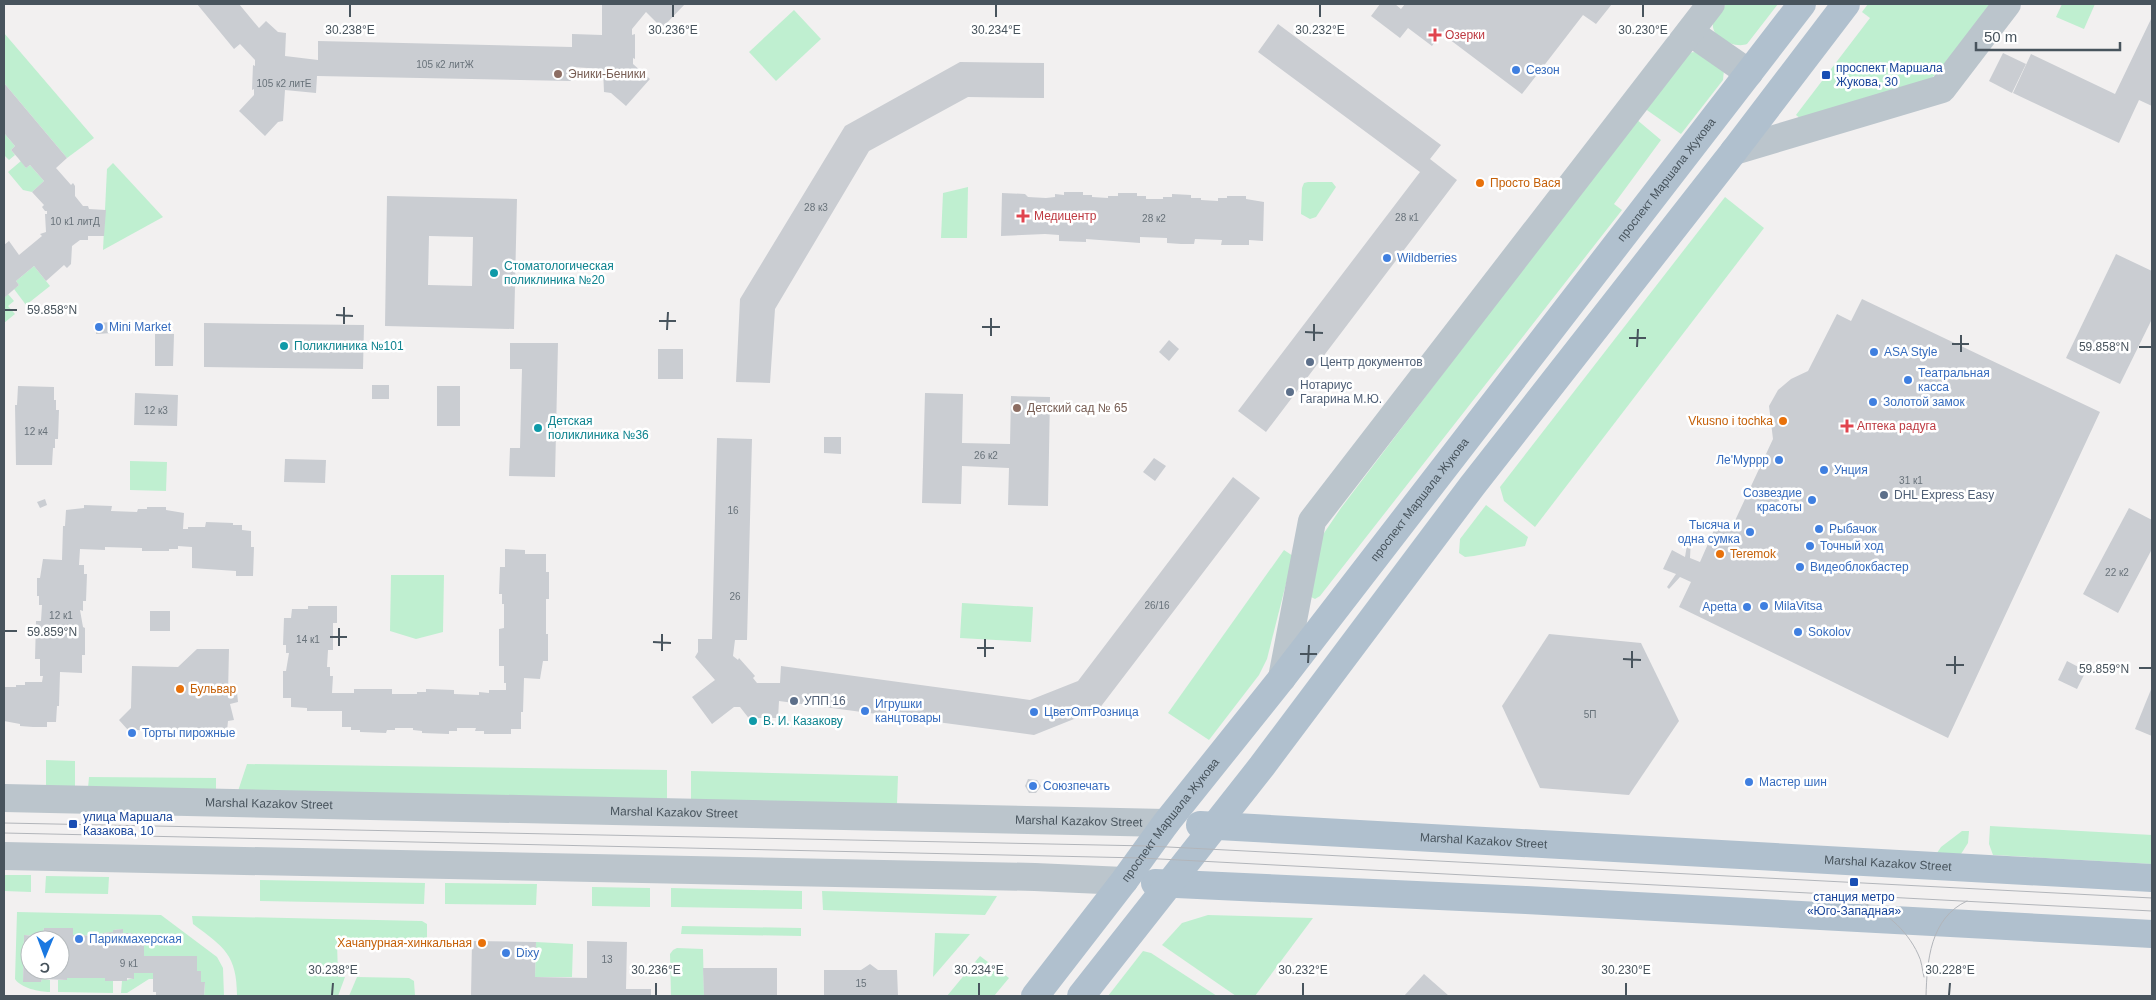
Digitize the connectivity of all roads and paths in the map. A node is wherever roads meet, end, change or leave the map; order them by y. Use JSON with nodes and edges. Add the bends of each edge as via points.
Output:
{"nodes":[{"id":1,"x":1711,"y":4,"type":"edge"},
{"id":2,"x":1802,"y":4,"type":"edge"},
{"id":3,"x":1846,"y":4,"type":"edge"},
{"id":4,"x":2008,"y":4,"type":"edge"},
{"id":5,"x":1690,"y":32,"type":"junction"},
{"id":6,"x":1749,"y":73,"type":"junction"},
{"id":7,"x":1734,"y":151,"type":"junction"},
{"id":8,"x":1282,"y":678,"type":"junction"},
{"id":9,"x":4,"y":798,"type":"edge"},
{"id":10,"x":1166,"y":823,"type":"junction"},
{"id":11,"x":1213,"y":826,"type":"junction"},
{"id":12,"x":4,"y":856,"type":"edge"},
{"id":13,"x":2152,"y":878,"type":"edge"},
{"id":14,"x":1124,"y":881,"type":"junction"},
{"id":15,"x":1168,"y":883,"type":"junction"},
{"id":16,"x":2152,"y":934,"type":"edge"},
{"id":17,"x":1035,"y":996,"type":"edge"},
{"id":18,"x":1081,"y":996,"type":"edge"}],
"edges":[{"from":1,"to":5,"type":"street"},
{"from":2,"to":6,"type":"main road","name":"проспект Маршала Жукова"},
{"from":3,"to":7,"type":"main road"},
{"from":4,"to":7,"type":"street","via":[[1942,89]]},
{"from":5,"to":6,"type":"street"},
{"from":5,"to":8,"type":"street","via":[[1312,521]]},
{"from":6,"to":8,"type":"main road","name":"проспект Маршала Жукова"},
{"from":7,"to":11,"type":"main road","via":[[1472,486],[1262,766]]},
{"from":8,"to":10,"type":"main road","name":"проспект Маршала Жукова"},
{"from":9,"to":10,"type":"street","name":"Marshal Kazakov Street"},
{"from":10,"to":11,"type":"main road","name":"Marshal Kazakov Street"},
{"from":10,"to":14,"type":"main road","name":"проспект Маршала Жукова"},
{"from":11,"to":13,"type":"main road","name":"Marshal Kazakov Street"},
{"from":11,"to":15,"type":"main road"},
{"from":12,"to":14,"type":"street","via":[[1025,876]]},
{"from":14,"to":15,"type":"main road"},
{"from":14,"to":17,"type":"main road","name":"проспект Маршала Жукова"},
{"from":15,"to":16,"type":"main road"},
{"from":15,"to":18,"type":"main road"}]}
